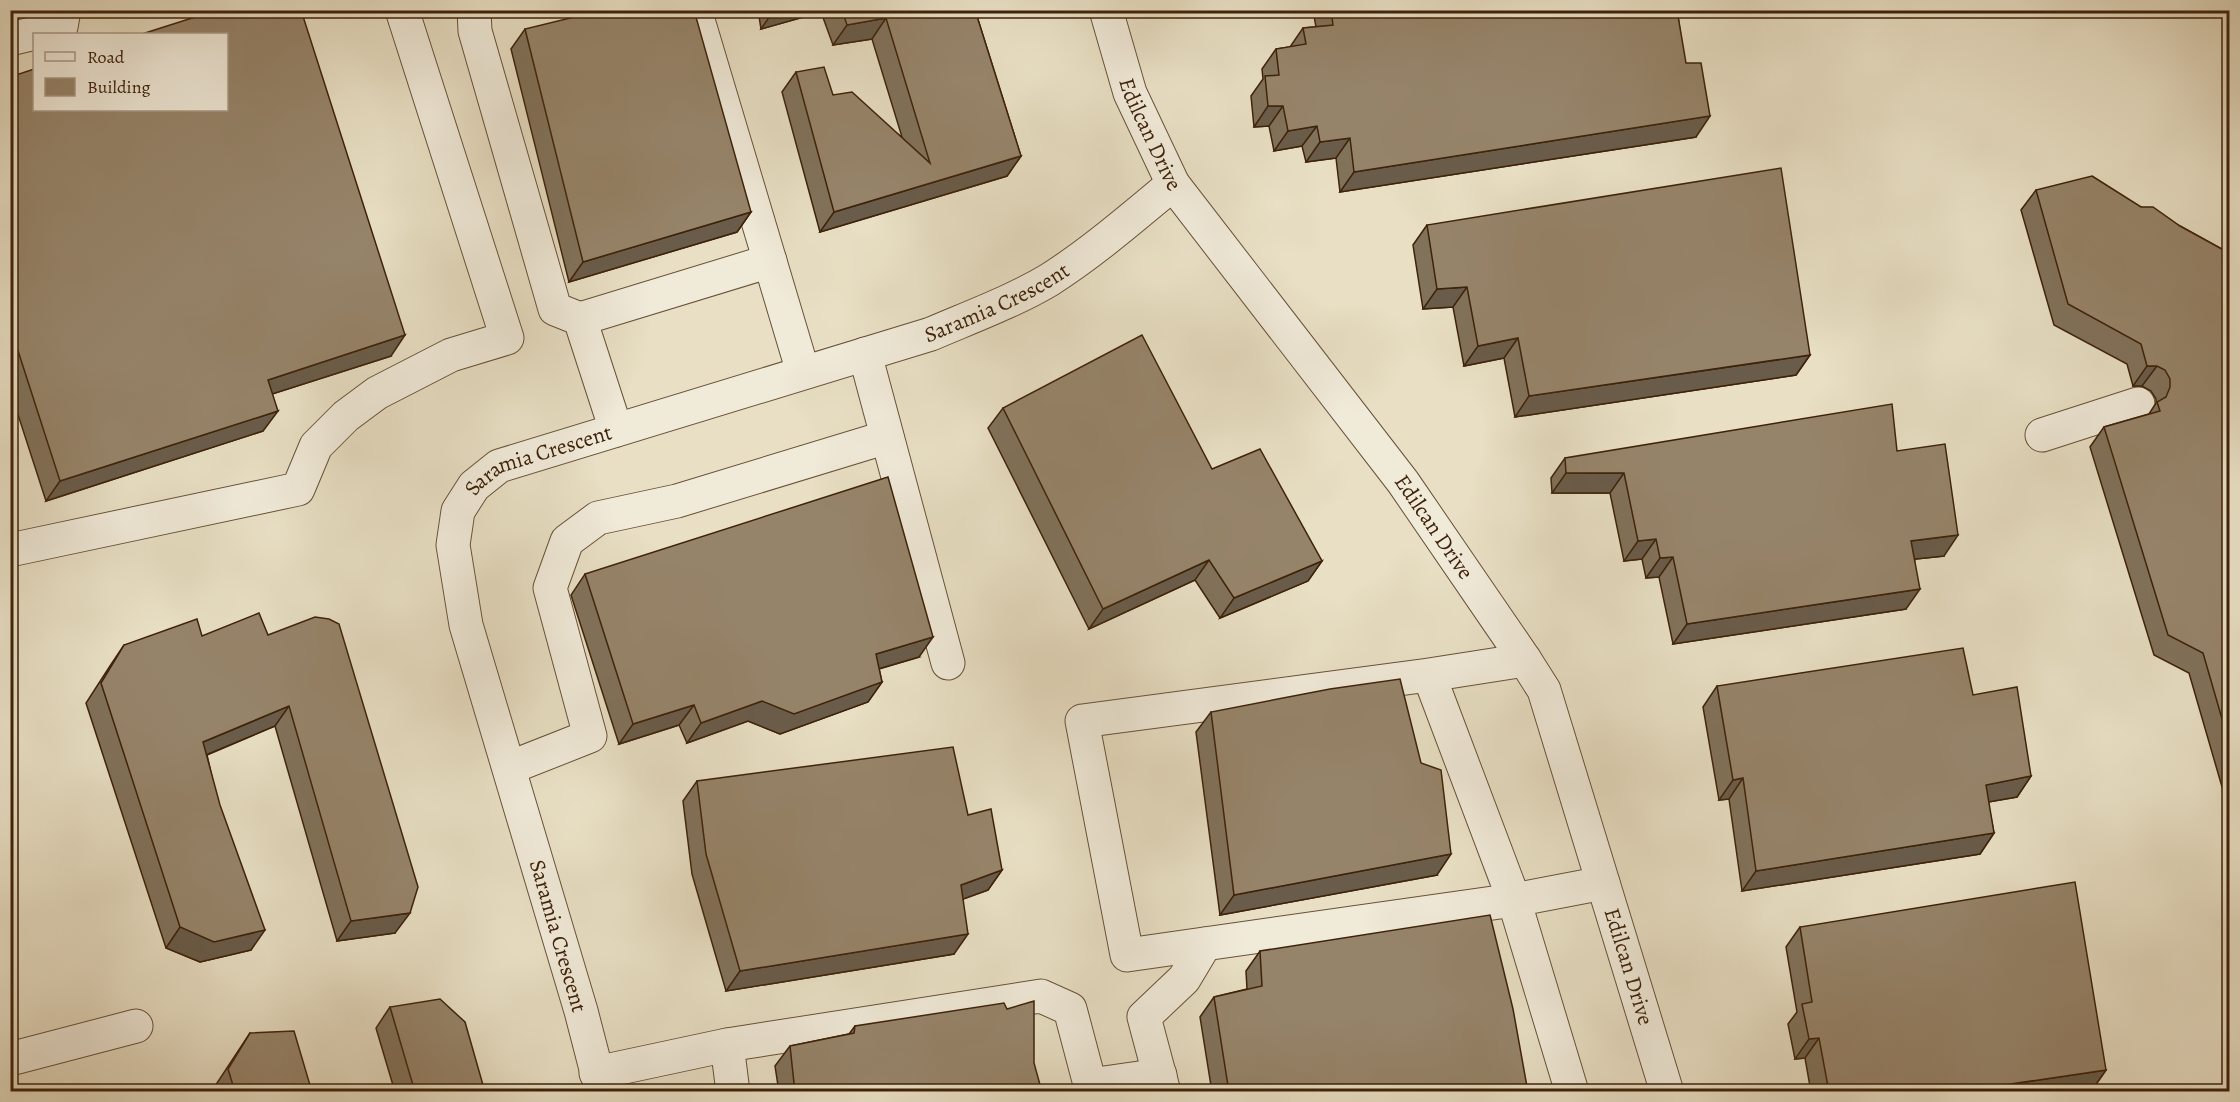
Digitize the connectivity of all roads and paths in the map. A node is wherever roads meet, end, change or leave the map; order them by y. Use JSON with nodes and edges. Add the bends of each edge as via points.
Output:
{"nodes":[{"id":1,"x":64,"y":10,"type":"edge"},
{"id":2,"x":402,"y":10,"type":"edge"},
{"id":3,"x":474,"y":10,"type":"edge"},
{"id":4,"x":695,"y":10,"type":"edge"},
{"id":5,"x":1106,"y":10,"type":"edge"},
{"id":6,"x":36,"y":33,"type":"edge"},
{"id":7,"x":33,"y":34,"type":"edge"},
{"id":8,"x":10,"y":39,"type":"edge"},
{"id":9,"x":1173,"y":184,"type":"junction"},
{"id":10,"x":770,"y":261,"type":"junction"},
{"id":11,"x":580,"y":319,"type":"junction"},
{"id":12,"x":865,"y":354,"type":"junction"},
{"id":13,"x":803,"y":372,"type":"junction"},
{"id":14,"x":2138,"y":404,"type":"dead end"},
{"id":15,"x":616,"y":430,"type":"junction"},
{"id":16,"x":2042,"y":435,"type":"dead end"},
{"id":17,"x":887,"y":437,"type":"junction"},
{"id":18,"x":10,"y":550,"type":"edge"},
{"id":19,"x":1526,"y":660,"type":"junction"},
{"id":20,"x":948,"y":663,"type":"dead end"},
{"id":21,"x":1429,"y":675,"type":"junction"},
{"id":22,"x":509,"y":768,"type":"junction"},
{"id":23,"x":1603,"y":883,"type":"junction"},
{"id":24,"x":1514,"y":900,"type":"junction"},
{"id":25,"x":1205,"y":944,"type":"junction"},
{"id":26,"x":136,"y":1026,"type":"dead end"},
{"id":27,"x":727,"y":1045,"type":"junction"},
{"id":28,"x":10,"y":1059,"type":"edge"},
{"id":29,"x":599,"y":1082,"type":"edge"},
{"id":30,"x":1162,"y":1083,"type":"edge"},
{"id":31,"x":1091,"y":1088,"type":"edge"},
{"id":32,"x":1663,"y":1090,"type":"edge"},
{"id":33,"x":733,"y":1092,"type":"edge"},
{"id":34,"x":1572,"y":1092,"type":"edge"}],
"edges":[{"from":1,"to":6,"type":"street","via":[[62,27]]},
{"from":2,"to":18,"type":"street","via":[[507,338],[452,355],[377,393],[353,410],[316,446],[298,489]]},
{"from":3,"to":11,"type":"street","via":[[475,31],[555,309]]},
{"from":4,"to":10,"type":"street"},
{"from":5,"to":9,"type":"street","name":"Edilcan Drive","via":[[1130,93]]},
{"from":7,"to":8,"type":"street"},
{"from":9,"to":12,"type":"street","name":"Saramia Crescent","via":[[1097,247],[1047,281],[931,334]]},
{"from":9,"to":19,"type":"street","name":"Edilcan Drive","via":[[1403,482]]},
{"from":10,"to":11,"type":"street"},
{"from":10,"to":13,"type":"street"},
{"from":11,"to":15,"type":"street"},
{"from":12,"to":13,"type":"street","name":"Saramia Crescent"},
{"from":12,"to":17,"type":"street"},
{"from":13,"to":15,"type":"street","name":"Saramia Crescent"},
{"from":14,"to":16,"type":"street"},
{"from":15,"to":22,"type":"street","name":"Saramia Crescent","via":[[499,466],[474,486],[458,511],[453,545],[466,626]]},
{"from":17,"to":20,"type":"street"},
{"from":17,"to":22,"type":"street","via":[[677,501],[598,518],[567,541],[550,588],[590,736]]},
{"from":19,"to":21,"type":"street"},
{"from":19,"to":23,"type":"street","name":"Edilcan Drive","via":[[1544,690]]},
{"from":21,"to":24,"type":"street"},
{"from":21,"to":25,"type":"street","via":[[1082,721],[1127,955]]},
{"from":22,"to":29,"type":"street","name":"Saramia Crescent"},
{"from":23,"to":24,"type":"street"},
{"from":23,"to":32,"type":"street","name":"Edilcan Drive"},
{"from":24,"to":25,"type":"street"},
{"from":24,"to":34,"type":"street"},
{"from":25,"to":30,"type":"street","via":[[1184,979],[1144,1017]]},
{"from":26,"to":28,"type":"street"},
{"from":27,"to":29,"type":"street"},
{"from":27,"to":31,"type":"street","via":[[1041,996],[1070,1009]]},
{"from":27,"to":33,"type":"street"},
{"from":30,"to":31,"type":"street"}]}
